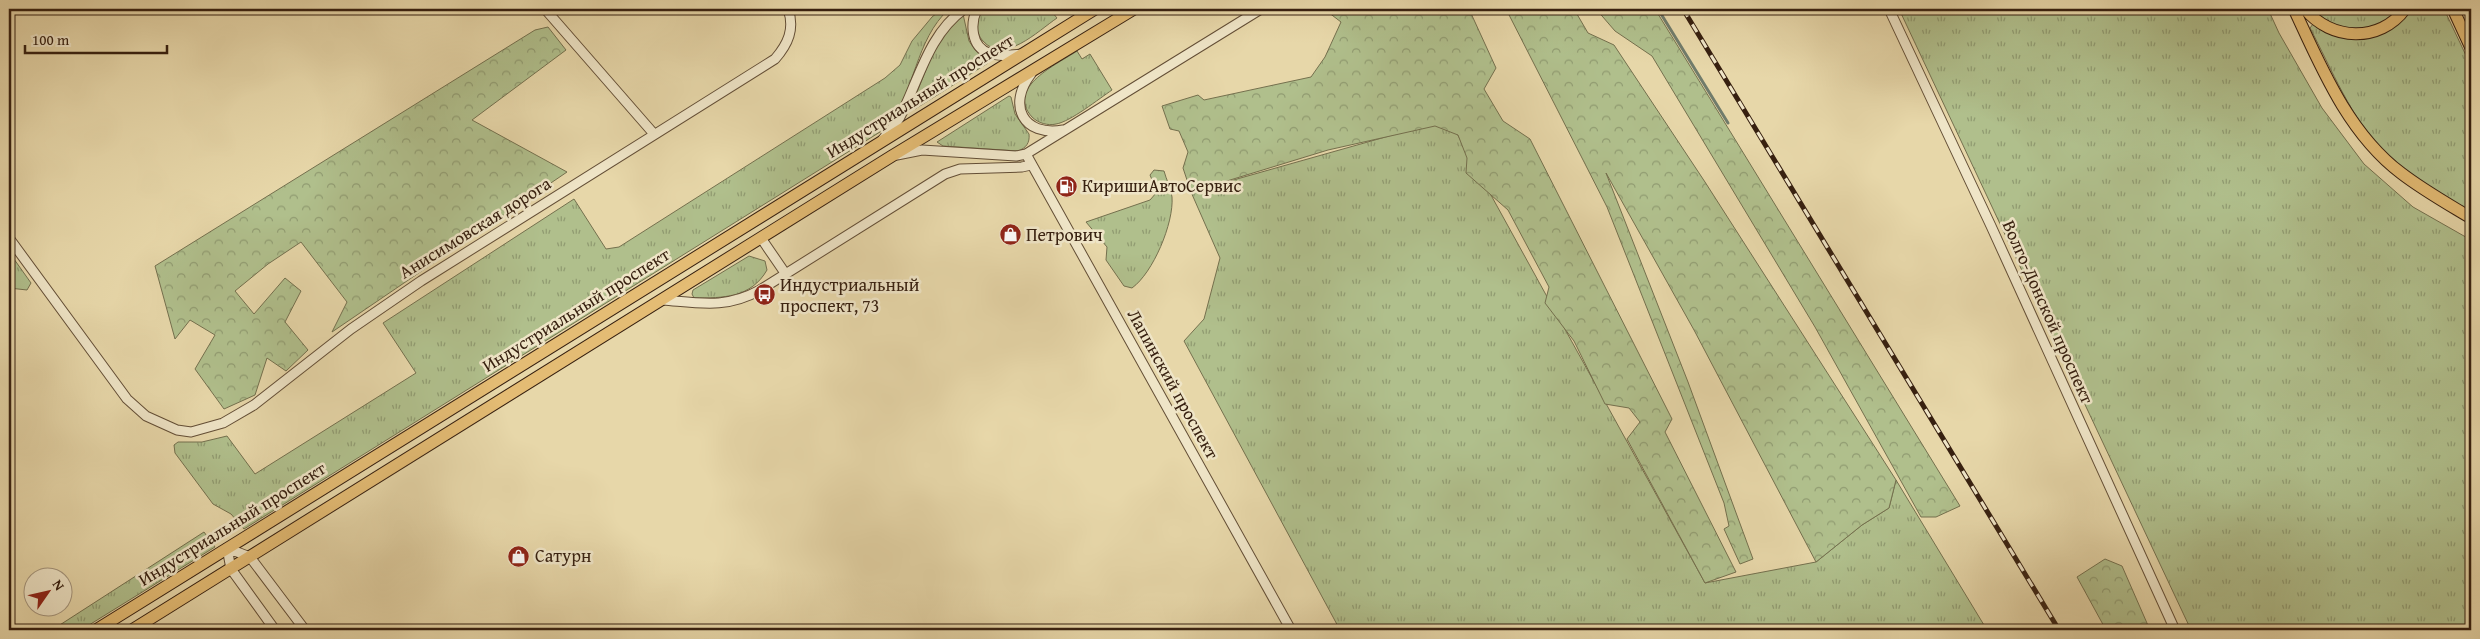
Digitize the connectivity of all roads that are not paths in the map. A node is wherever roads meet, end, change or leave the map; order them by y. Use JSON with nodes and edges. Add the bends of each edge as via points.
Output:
{"nodes":[{"id":1,"x":545,"y":9,"type":"edge"},
{"id":2,"x":788,"y":9,"type":"edge"},
{"id":3,"x":964,"y":9,"type":"edge"},
{"id":4,"x":977,"y":9,"type":"edge"},
{"id":5,"x":1095,"y":9,"type":"edge"},
{"id":6,"x":1134,"y":9,"type":"edge"},
{"id":7,"x":1261,"y":9,"type":"edge"},
{"id":8,"x":1889,"y":9,"type":"edge"},
{"id":9,"x":2294,"y":9,"type":"edge"},
{"id":10,"x":2306,"y":9,"type":"edge"},
{"id":11,"x":2405,"y":9,"type":"edge"},
{"id":12,"x":2452,"y":9,"type":"edge"},
{"id":13,"x":2471,"y":48,"type":"edge"},
{"id":14,"x":1022,"y":54,"type":"junction"},
{"id":15,"x":1033,"y":71,"type":"junction"},
{"id":16,"x":1068,"y":129,"type":"junction"},
{"id":17,"x":654,"y":134,"type":"junction"},
{"id":18,"x":883,"y":139,"type":"junction"},
{"id":19,"x":1026,"y":154,"type":"junction"},
{"id":20,"x":892,"y":156,"type":"junction"},
{"id":21,"x":1031,"y":165,"type":"junction"},
{"id":22,"x":2471,"y":218,"type":"edge"},
{"id":23,"x":9,"y":238,"type":"edge"},
{"id":24,"x":761,"y":238,"type":"junction"},
{"id":25,"x":785,"y":273,"type":"junction"},
{"id":26,"x":662,"y":300,"type":"junction"},
{"id":27,"x":227,"y":548,"type":"junction"},
{"id":28,"x":250,"y":557,"type":"junction"},
{"id":29,"x":231,"y":569,"type":"junction"},
{"id":30,"x":96,"y":630,"type":"edge"},
{"id":31,"x":132,"y":630,"type":"edge"},
{"id":32,"x":275,"y":630,"type":"edge"},
{"id":33,"x":305,"y":630,"type":"edge"},
{"id":34,"x":1291,"y":630,"type":"edge"},
{"id":35,"x":2175,"y":630,"type":"edge"}],
"edges":[{"from":1,"to":17,"type":"street"},
{"from":2,"to":17,"type":"street","name":"Анисимовская дорога","via":[[791,17],[788,40],[775,59]]},
{"from":3,"to":18,"type":"street","via":[[944,26],[934,42],[899,119]]},
{"from":4,"to":14,"type":"street","via":[[972,24],[979,46],[988,53]]},
{"from":5,"to":14,"type":"main road","name":"Индустриальный проспект"},
{"from":6,"to":15,"type":"main road","name":"Индустриальный проспект"},
{"from":7,"to":16,"type":"street"},
{"from":8,"to":35,"type":"street","name":"Волго-Донской проспект"},
{"from":9,"to":22,"type":"main road","via":[[2326,76],[2364,137],[2400,173]]},
{"from":10,"to":11,"type":"main road","via":[[2321,24],[2355,35],[2384,26]]},
{"from":12,"to":13,"type":"main road"},
{"from":14,"to":18,"type":"main road","name":"Индустриальный проспект"},
{"from":15,"to":16,"type":"street","via":[[1019,96],[1019,110],[1024,119],[1034,128],[1044,131]]},
{"from":15,"to":20,"type":"main road","name":"Индустриальный проспект"},
{"from":16,"to":19,"type":"street"},
{"from":17,"to":23,"type":"street","name":"Анисимовская дорога","via":[[386,304],[254,405],[223,423],[191,432],[177,430],[146,416],[127,399]]},
{"from":18,"to":27,"type":"main road","name":"Индустриальный проспект"},
{"from":19,"to":20,"type":"street","via":[[922,150]]},
{"from":19,"to":21,"type":"street","name":"Лапинский проспект"},
{"from":20,"to":24,"type":"main road","name":"Индустриальный проспект"},
{"from":21,"to":25,"type":"street","via":[[960,169],[945,174]]},
{"from":21,"to":34,"type":"street","name":"Лапинский проспект"},
{"from":24,"to":25,"type":"street"},
{"from":24,"to":26,"type":"main road","name":"Индустриальный проспект"},
{"from":25,"to":26,"type":"street","via":[[735,302]]},
{"from":26,"to":28,"type":"main road","name":"Индустриальный проспект"},
{"from":27,"to":28,"type":"street"},
{"from":27,"to":29,"type":"street"},
{"from":27,"to":30,"type":"main road","name":"Индустриальный проспект"},
{"from":28,"to":29,"type":"main road","name":"Индустриальный проспект"},
{"from":28,"to":33,"type":"street"},
{"from":29,"to":31,"type":"main road","name":"Индустриальный проспект"},
{"from":29,"to":32,"type":"street"}]}
